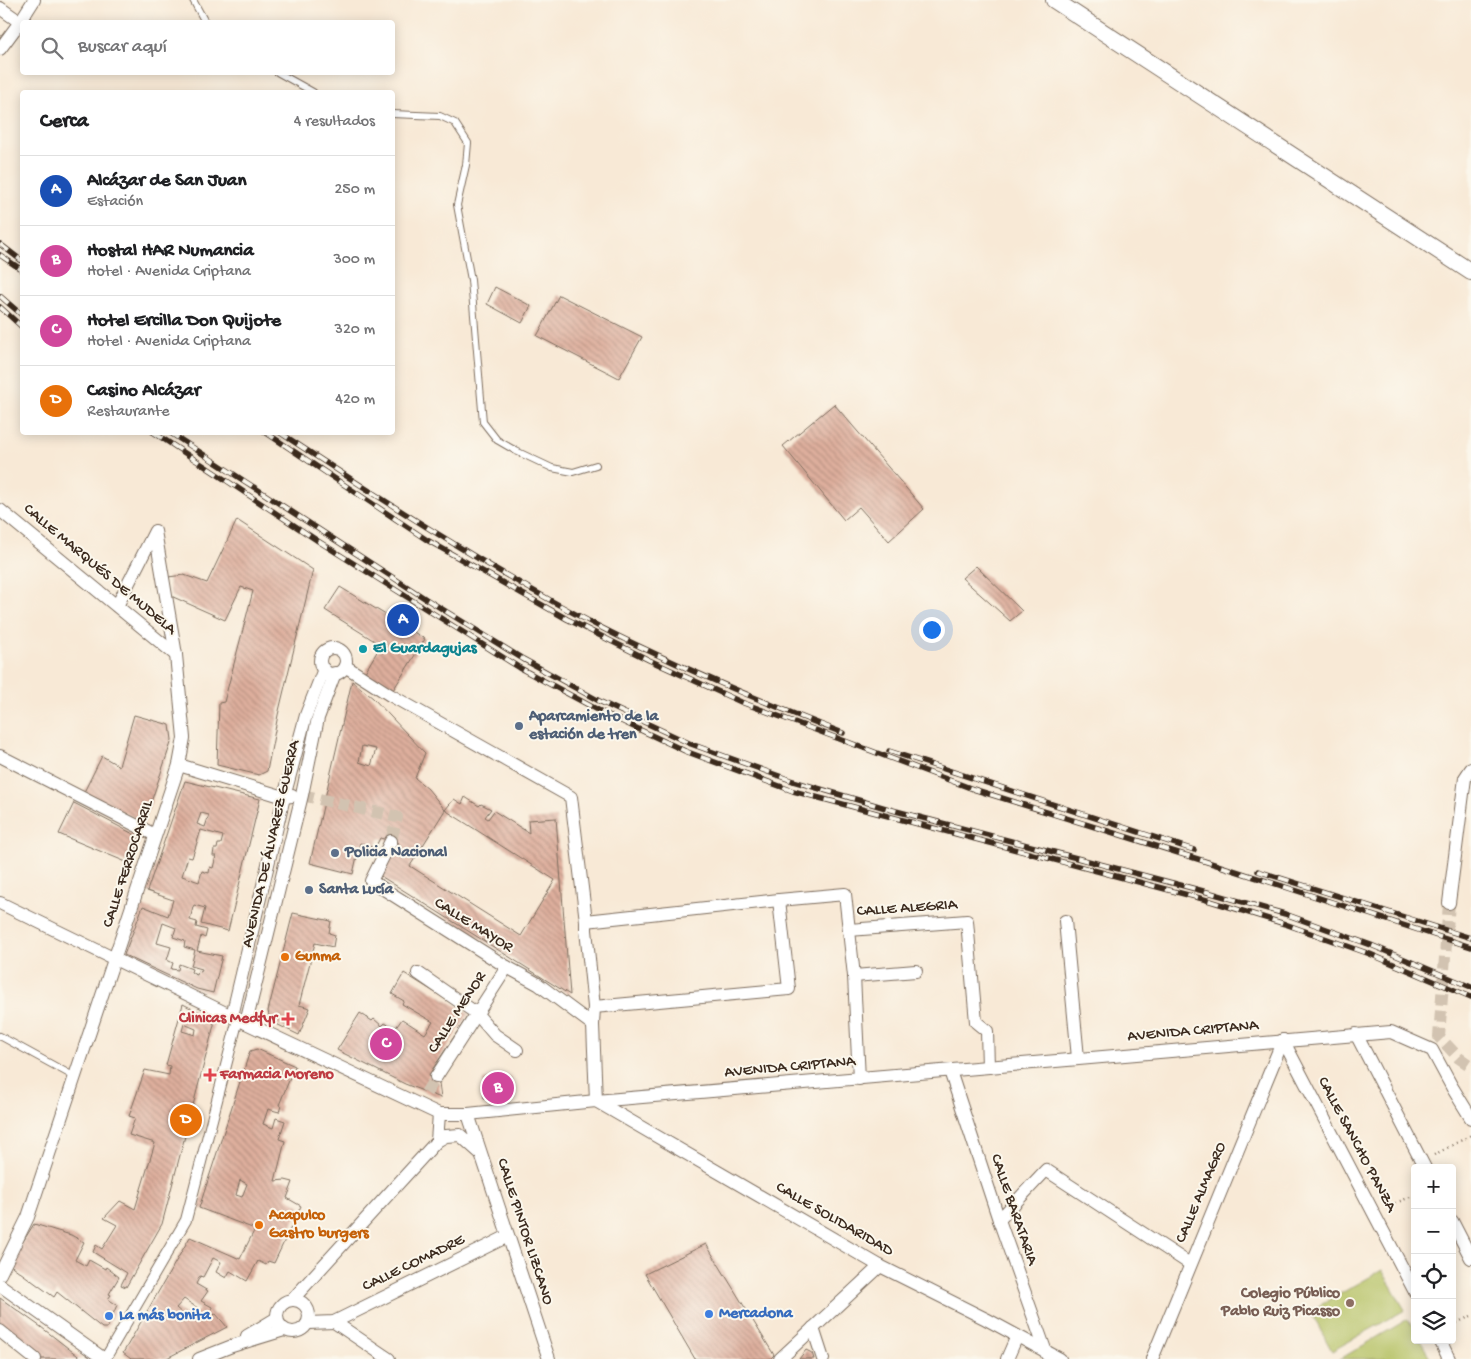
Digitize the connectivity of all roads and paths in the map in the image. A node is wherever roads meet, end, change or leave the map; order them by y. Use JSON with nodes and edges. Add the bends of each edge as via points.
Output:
{"nodes":[{"id":1,"x":34,"y":0,"type":"edge"},
{"id":2,"x":193,"y":0,"type":"edge"},
{"id":3,"x":1054,"y":0,"type":"edge"},
{"id":4,"x":0,"y":8,"type":"edge"},
{"id":5,"x":21,"y":20,"type":"edge"},
{"id":6,"x":204,"y":20,"type":"edge"},
{"id":7,"x":20,"y":22,"type":"joint"},
{"id":8,"x":0,"y":49,"type":"edge"},
{"id":9,"x":282,"y":75,"type":"edge"},
{"id":10,"x":309,"y":90,"type":"edge"},
{"id":11,"x":395,"y":114,"type":"edge"},
{"id":12,"x":1471,"y":272,"type":"edge"},
{"id":13,"x":596,"y":466,"type":"dead end"},
{"id":14,"x":0,"y":510,"type":"edge"},
{"id":15,"x":116,"y":606,"type":"junction"},
{"id":16,"x":176,"y":655,"type":"junction"},
{"id":17,"x":335,"y":669,"type":"junction"},
{"id":18,"x":0,"y":756,"type":"edge"},
{"id":19,"x":179,"y":765,"type":"junction"},
{"id":20,"x":1471,"y":769,"type":"edge"},
{"id":21,"x":302,"y":795,"type":"junction"},
{"id":22,"x":284,"y":797,"type":"junction"},
{"id":23,"x":155,"y":835,"type":"junction"},
{"id":24,"x":391,"y":841,"type":"tunnel mouth"},
{"id":25,"x":779,"y":900,"type":"junction"},
{"id":26,"x":1449,"y":902,"type":"tunnel mouth"},
{"id":27,"x":0,"y":904,"type":"edge"},
{"id":28,"x":586,"y":921,"type":"junction"},
{"id":29,"x":1065,"y":921,"type":"dead end"},
{"id":30,"x":849,"y":930,"type":"junction"},
{"id":31,"x":114,"y":959,"type":"junction"},
{"id":32,"x":507,"y":967,"type":"junction"},
{"id":33,"x":916,"y":971,"type":"dead end"},
{"id":34,"x":418,"y":973,"type":"dead end"},
{"id":35,"x":854,"y":976,"type":"junction"},
{"id":36,"x":594,"y":1008,"type":"junction"},
{"id":37,"x":476,"y":1013,"type":"junction"},
{"id":38,"x":239,"y":1019,"type":"junction"},
{"id":39,"x":592,"y":1025,"type":"junction"},
{"id":40,"x":1356,"y":1034,"type":"junction"},
{"id":41,"x":0,"y":1036,"type":"edge"},
{"id":42,"x":1283,"y":1040,"type":"junction"},
{"id":43,"x":517,"y":1050,"type":"dead end"},
{"id":44,"x":1078,"y":1058,"type":"junction"},
{"id":45,"x":988,"y":1067,"type":"junction"},
{"id":46,"x":950,"y":1071,"type":"junction"},
{"id":47,"x":75,"y":1077,"type":"junction"},
{"id":48,"x":436,"y":1077,"type":"tunnel mouth"},
{"id":49,"x":858,"y":1079,"type":"junction"},
{"id":50,"x":596,"y":1101,"type":"junction"},
{"id":51,"x":440,"y":1114,"type":"junction"},
{"id":52,"x":468,"y":1114,"type":"junction"},
{"id":53,"x":1471,"y":1118,"type":"edge"},
{"id":54,"x":1471,"y":1135,"type":"edge"},
{"id":55,"x":436,"y":1141,"type":"junction"},
{"id":56,"x":481,"y":1154,"type":"junction"},
{"id":57,"x":1422,"y":1164,"type":"edge"},
{"id":58,"x":1425,"y":1164,"type":"edge"},
{"id":59,"x":1411,"y":1197,"type":"edge"},
{"id":60,"x":1373,"y":1212,"type":"junction"},
{"id":61,"x":999,"y":1220,"type":"junction"},
{"id":62,"x":1456,"y":1230,"type":"edge"},
{"id":63,"x":508,"y":1236,"type":"junction"},
{"id":64,"x":1471,"y":1258,"type":"edge"},
{"id":65,"x":1190,"y":1264,"type":"junction"},
{"id":66,"x":880,"y":1266,"type":"junction"},
{"id":67,"x":0,"y":1274,"type":"edge"},
{"id":68,"x":1411,"y":1284,"type":"edge"},
{"id":69,"x":0,"y":1285,"type":"edge"},
{"id":70,"x":292,"y":1300,"type":"junction"},
{"id":71,"x":1471,"y":1316,"type":"edge"},
{"id":72,"x":277,"y":1318,"type":"junction"},
{"id":73,"x":334,"y":1322,"type":"junction"},
{"id":74,"x":308,"y":1323,"type":"junction"},
{"id":75,"x":1456,"y":1323,"type":"edge"},
{"id":76,"x":813,"y":1328,"type":"junction"},
{"id":77,"x":284,"y":1330,"type":"junction"},
{"id":78,"x":0,"y":1331,"type":"edge"},
{"id":79,"x":1017,"y":1336,"type":"junction"},
{"id":80,"x":1442,"y":1344,"type":"edge"},
{"id":81,"x":232,"y":1346,"type":"junction"},
{"id":82,"x":1047,"y":1355,"type":"edge"},
{"id":83,"x":35,"y":1359,"type":"edge"},
{"id":84,"x":104,"y":1359,"type":"edge"},
{"id":85,"x":199,"y":1359,"type":"edge"},
{"id":86,"x":389,"y":1359,"type":"edge"},
{"id":87,"x":549,"y":1359,"type":"edge"},
{"id":88,"x":780,"y":1359,"type":"edge"},
{"id":89,"x":823,"y":1359,"type":"edge"},
{"id":90,"x":1007,"y":1359,"type":"edge"},
{"id":91,"x":1060,"y":1359,"type":"edge"},
{"id":92,"x":1152,"y":1359,"type":"edge"},
{"id":93,"x":1449,"y":1359,"type":"edge"}],
"edges":[{"from":1,"to":5,"type":"street"},
{"from":2,"to":6,"type":"lane"},
{"from":3,"to":12,"type":"street"},
{"from":4,"to":7,"type":"street"},
{"from":7,"to":8,"type":"street"},
{"from":9,"to":10,"type":"lane"},
{"from":11,"to":13,"type":"lane","via":[[440,116],[456,123],[468,143],[457,205],[471,280],[483,422],[498,440],[552,468],[573,472]]},
{"from":14,"to":15,"type":"street","name":"CALLE MARQUÉS DE MUDELA"},
{"from":15,"to":16,"type":"street","name":"CALLE MARQUÉS DE MUDELA"},
{"from":15,"to":16,"type":"street","name":"CALLE FERROCARRIL","via":[[155,531]]},
{"from":16,"to":19,"type":"street","name":"CALLE FERROCARRIL","via":[[184,738]]},
{"from":17,"to":21,"type":"street","name":"AVENIDA DE ÁLVAREZ GUERRA","via":[[318,718]]},
{"from":17,"to":22,"type":"street","name":"AVENIDA DE ÁLVAREZ GUERRA","via":[[306,714]]},
{"from":17,"to":28,"type":"street","via":[[390,695],[571,797]]},
{"from":18,"to":23,"type":"street"},
{"from":19,"to":22,"type":"street"},
{"from":19,"to":23,"type":"street","name":"CALLE FERROCARRIL"},
{"from":20,"to":26,"type":"street","via":[[1465,778]]},
{"from":21,"to":22,"type":"street"},
{"from":21,"to":38,"type":"street","name":"AVENIDA DE ÁLVAREZ GUERRA"},
{"from":22,"to":38,"type":"street","name":"AVENIDA DE ÁLVAREZ GUERRA"},
{"from":23,"to":31,"type":"street","name":"CALLE FERROCARRIL"},
{"from":24,"to":32,"type":"street","name":"CALLE MAYOR","via":[[371,881]]},
{"from":25,"to":28,"type":"street"},
{"from":25,"to":30,"type":"street","via":[[845,894]]},
{"from":25,"to":36,"type":"street","via":[[789,990]]},
{"from":27,"to":31,"type":"street","name":"AVENIDA CRIPTANA"},
{"from":28,"to":36,"type":"street"},
{"from":29,"to":44,"type":"street"},
{"from":30,"to":35,"type":"street"},
{"from":30,"to":45,"type":"street","name":"CALLE ALEGRIA","via":[[967,921],[976,1022],[987,1031]]},
{"from":31,"to":38,"type":"street","name":"AVENIDA CRIPTANA"},
{"from":31,"to":47,"type":"street","name":"CALLE FERROCARRIL"},
{"from":32,"to":37,"type":"street","name":"CALLE MENOR"},
{"from":32,"to":39,"type":"street","name":"CALLE MAYOR","via":[[538,984]]},
{"from":33,"to":35,"type":"street"},
{"from":34,"to":37,"type":"street"},
{"from":35,"to":49,"type":"street"},
{"from":36,"to":39,"type":"street"},
{"from":37,"to":43,"type":"street","via":[[494,1035]]},
{"from":37,"to":48,"type":"street","name":"CALLE MENOR"},
{"from":38,"to":51,"type":"street","name":"AVENIDA CRIPTANA","via":[[423,1098]]},
{"from":38,"to":84,"type":"street","via":[[186,1220]]},
{"from":39,"to":50,"type":"street"},
{"from":40,"to":42,"type":"street","name":"AVENIDA CRIPTANA"},
{"from":40,"to":53,"type":"street","name":"AVENIDA CRIPTANA","via":[[1391,1032],[1432,1050]]},
{"from":40,"to":57,"type":"street"},
{"from":41,"to":47,"type":"lane"},
{"from":42,"to":44,"type":"street","name":"AVENIDA CRIPTANA"},
{"from":42,"to":60,"type":"street","name":"CALLE SANCHO PANZA"},
{"from":42,"to":65,"type":"street","name":"CALLE ALMAGRO"},
{"from":44,"to":45,"type":"street","name":"AVENIDA CRIPTANA"},
{"from":45,"to":46,"type":"street","name":"AVENIDA CRIPTANA"},
{"from":46,"to":49,"type":"street","name":"AVENIDA CRIPTANA"},
{"from":46,"to":61,"type":"street","name":"CALLE BARATARIA"},
{"from":47,"to":67,"type":"street","name":"CALLE FERROCARRIL","via":[[28,1217]]},
{"from":49,"to":50,"type":"street","name":"AVENIDA CRIPTANA"},
{"from":50,"to":52,"type":"street","name":"AVENIDA CRIPTANA"},
{"from":50,"to":66,"type":"street","name":"CALLE SOLIDARIDAD"},
{"from":51,"to":52,"type":"street","name":"AVENIDA CRIPTANA"},
{"from":51,"to":55,"type":"street"},
{"from":52,"to":56,"type":"street","name":"CALLE PINTOR LIZCANO"},
{"from":54,"to":58,"type":"path"},
{"from":55,"to":56,"type":"street","via":[[460,1135]]},
{"from":55,"to":70,"type":"street"},
{"from":56,"to":63,"type":"street","name":"CALLE PINTOR LIZCANO"},
{"from":59,"to":60,"type":"path"},
{"from":60,"to":68,"type":"street","name":"CALLE SANCHO PANZA"},
{"from":61,"to":65,"type":"street","via":[[1046,1170]]},
{"from":61,"to":82,"type":"street","name":"CALLE BARATARIA"},
{"from":62,"to":64,"type":"street"},
{"from":63,"to":73,"type":"street","name":"CALLE COMADRE"},
{"from":63,"to":87,"type":"street","name":"CALLE PINTOR LIZCANO"},
{"from":65,"to":92,"type":"street","name":"CALLE ALMAGRO"},
{"from":66,"to":76,"type":"street"},
{"from":66,"to":79,"type":"street","name":"CALLE SOLIDARIDAD"},
{"from":69,"to":84,"type":"street"},
{"from":70,"to":72,"type":"street","via":[[283,1304]]},
{"from":70,"to":74,"type":"street","via":[[307,1307]]},
{"from":71,"to":75,"type":"path"},
{"from":72,"to":77,"type":"street"},
{"from":72,"to":81,"type":"street"},
{"from":73,"to":74,"type":"street"},
{"from":73,"to":86,"type":"street"},
{"from":74,"to":77,"type":"street","via":[[295,1332]]},
{"from":76,"to":88,"type":"street"},
{"from":76,"to":89,"type":"street"},
{"from":77,"to":81,"type":"street"},
{"from":78,"to":83,"type":"street"},
{"from":79,"to":82,"type":"street","name":"CALLE SOLIDARIDAD"},
{"from":79,"to":90,"type":"street"},
{"from":80,"to":93,"type":"street"},
{"from":81,"to":85,"type":"street"},
{"from":82,"to":91,"type":"street","name":"CALLE SOLIDARIDAD"}]}
